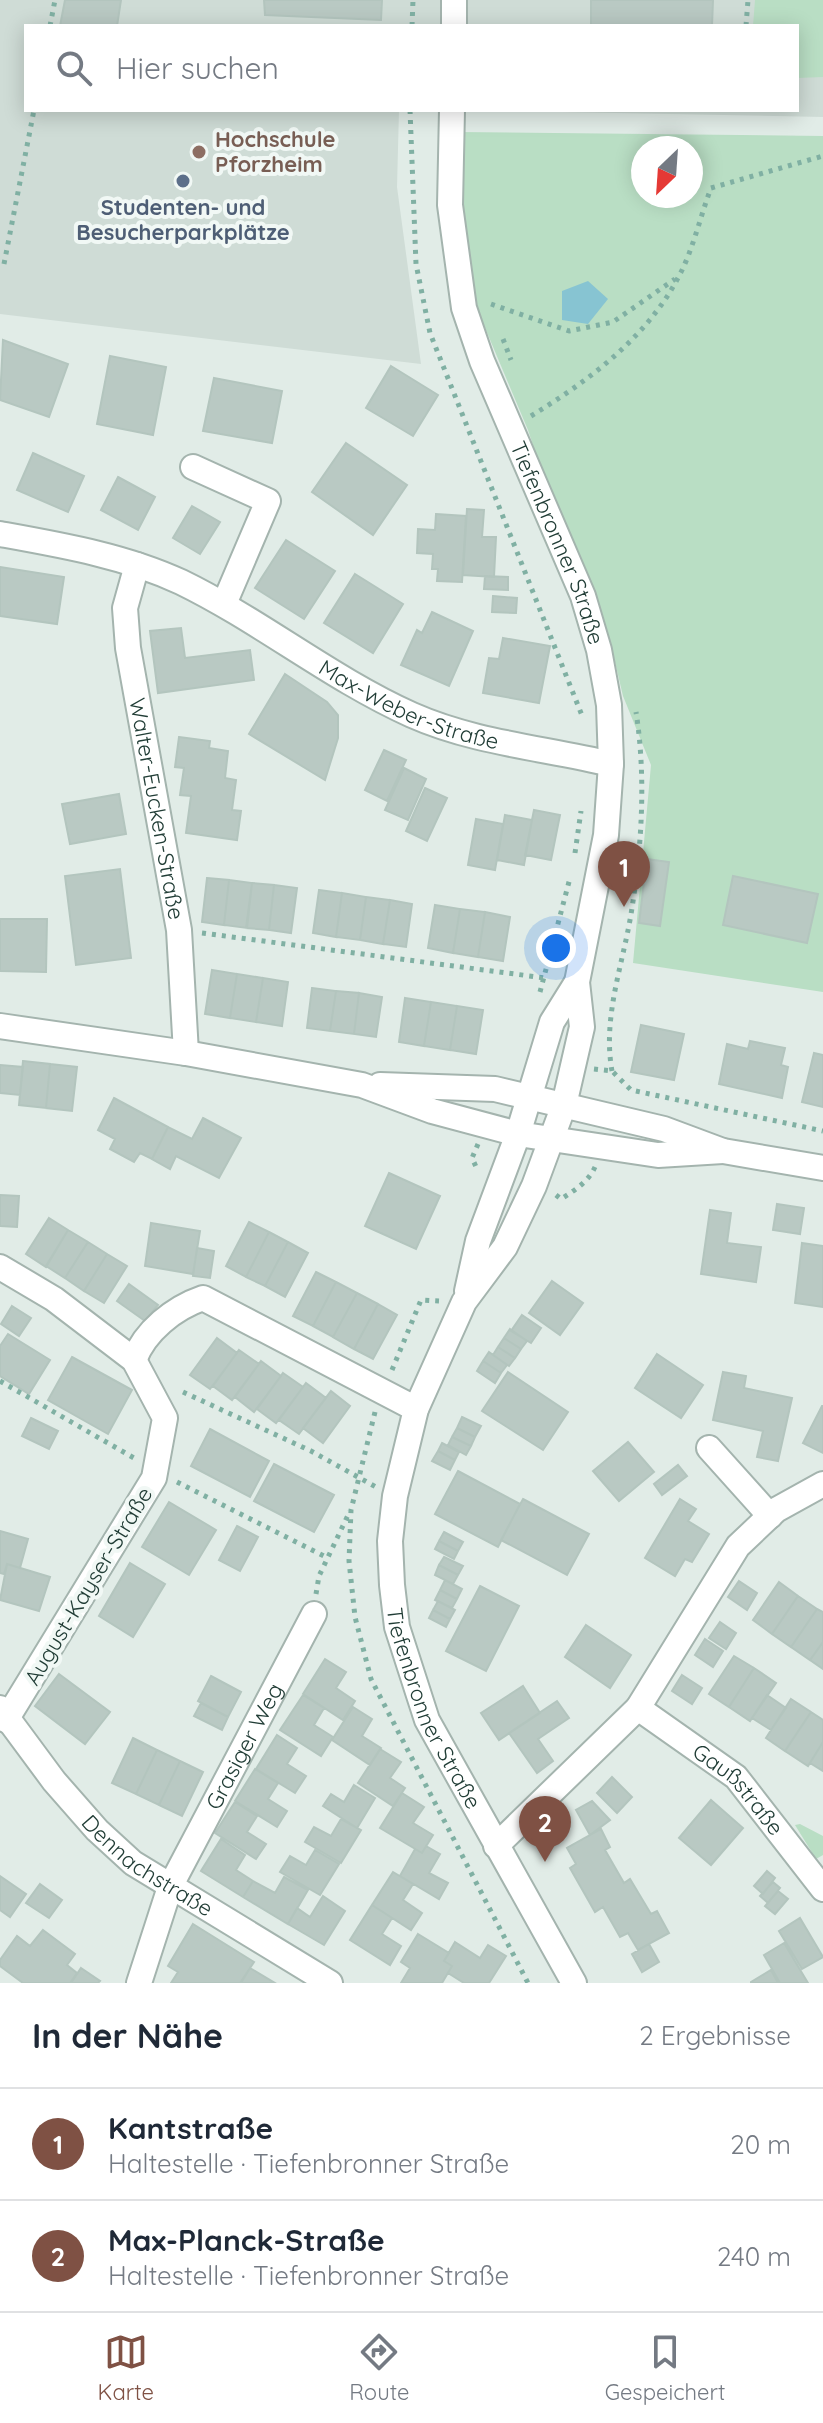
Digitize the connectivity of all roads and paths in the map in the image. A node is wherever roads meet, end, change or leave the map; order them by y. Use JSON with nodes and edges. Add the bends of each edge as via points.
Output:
{"nodes":[{"id":1,"x":55,"y":0,"type":"edge"},
{"id":2,"x":413,"y":0,"type":"edge"},
{"id":3,"x":454,"y":0,"type":"edge"},
{"id":4,"x":748,"y":0,"type":"edge"},
{"id":5,"x":50,"y":24,"type":"edge"},
{"id":6,"x":412,"y":24,"type":"edge"},
{"id":7,"x":454,"y":24,"type":"edge"},
{"id":8,"x":746,"y":24,"type":"edge"},
{"id":9,"x":34,"y":112,"type":"edge"},
{"id":10,"x":410,"y":112,"type":"edge"},
{"id":11,"x":452,"y":112,"type":"edge"},
{"id":12,"x":823,"y":156,"type":"edge"},
{"id":13,"x":4,"y":264,"type":"dead end"},
{"id":14,"x":679,"y":277,"type":"junction"},
{"id":15,"x":491,"y":304,"type":"dead end"},
{"id":16,"x":531,"y":416,"type":"dead end"},
{"id":17,"x":193,"y":467,"type":"dead end"},
{"id":18,"x":0,"y":534,"type":"edge"},
{"id":19,"x":137,"y":565,"type":"junction"},
{"id":20,"x":224,"y":604,"type":"junction"},
{"id":21,"x":600,"y":762,"type":"junction"},
{"id":22,"x":582,"y":804,"type":"dead end"},
{"id":23,"x":179,"y":930,"type":"junction"},
{"id":24,"x":544,"y":978,"type":"junction"},
{"id":25,"x":577,"y":982,"type":"junction"},
{"id":26,"x":536,"y":1006,"type":"dead end"},
{"id":27,"x":0,"y":1026,"type":"edge"},
{"id":28,"x":186,"y":1053,"type":"junction"},
{"id":29,"x":574,"y":1066,"type":"junction"},
{"id":30,"x":362,"y":1085,"type":"junction"},
{"id":31,"x":529,"y":1097,"type":"junction"},
{"id":32,"x":564,"y":1105,"type":"junction"},
{"id":33,"x":485,"y":1126,"type":"junction"},
{"id":34,"x":823,"y":1131,"type":"edge"},
{"id":35,"x":518,"y":1134,"type":"junction"},
{"id":36,"x":551,"y":1139,"type":"junction"},
{"id":37,"x":723,"y":1151,"type":"junction"},
{"id":38,"x":809,"y":1160,"type":"edge"},
{"id":39,"x":504,"y":1177,"type":"junction"},
{"id":40,"x":0,"y":1267,"type":"edge"},
{"id":41,"x":464,"y":1302,"type":"junction"},
{"id":42,"x":134,"y":1360,"type":"junction"},
{"id":43,"x":183,"y":1392,"type":"dead end"},
{"id":44,"x":416,"y":1409,"type":"junction"},
{"id":45,"x":709,"y":1448,"type":"dead end"},
{"id":46,"x":823,"y":1484,"type":"edge"},
{"id":47,"x":395,"y":1496,"type":"junction"},
{"id":48,"x":351,"y":1510,"type":"dead end"},
{"id":49,"x":770,"y":1516,"type":"junction"},
{"id":50,"x":314,"y":1614,"type":"joint"},
{"id":51,"x":638,"y":1708,"type":"junction"},
{"id":52,"x":3,"y":1714,"type":"edge"},
{"id":53,"x":496,"y":1846,"type":"junction"},
{"id":54,"x":170,"y":1887,"type":"junction"},
{"id":55,"x":823,"y":1889,"type":"edge"},
{"id":56,"x":565,"y":1979,"type":"edge"},
{"id":57,"x":139,"y":1983,"type":"edge"},
{"id":58,"x":330,"y":1983,"type":"edge"}],
"edges":[{"from":1,"to":5,"type":"path"},
{"from":2,"to":6,"type":"path"},
{"from":3,"to":7,"type":"street"},
{"from":4,"to":8,"type":"path"},
{"from":9,"to":13,"type":"path"},
{"from":10,"to":21,"type":"path","via":[[416,264],[430,333]]},
{"from":11,"to":21,"type":"street","name":"Tiefenbronner Straße","via":[[450,205],[464,308],[583,596],[609,705]]},
{"from":12,"to":14,"type":"path","via":[[711,188]]},
{"from":14,"to":15,"type":"path","via":[[613,322],[569,331]]},
{"from":14,"to":16,"type":"path","via":[[635,336],[586,382]]},
{"from":17,"to":20,"type":"street","via":[[268,501]]},
{"from":18,"to":19,"type":"street","name":"Max-Weber-Straße"},
{"from":19,"to":20,"type":"street","name":"Max-Weber-Straße"},
{"from":19,"to":23,"type":"street","name":"Walter-Eucken-Straße","via":[[125,608],[128,648]]},
{"from":20,"to":21,"type":"street","name":"Max-Weber-Straße","via":[[353,686],[414,716],[480,738]]},
{"from":21,"to":25,"type":"street","name":"Tiefenbronner Straße","via":[[606,835]]},
{"from":22,"to":24,"type":"path","via":[[573,865]]},
{"from":23,"to":24,"type":"path"},
{"from":23,"to":28,"type":"street","name":"Walter-Eucken-Straße"},
{"from":24,"to":25,"type":"path"},
{"from":24,"to":26,"type":"path"},
{"from":25,"to":29,"type":"street","name":"Tiefenbronner Straße","via":[[582,1027]]},
{"from":25,"to":31,"type":"street","name":"Tiefenbronner Straße","via":[[552,1022]]},
{"from":27,"to":28,"type":"street"},
{"from":28,"to":30,"type":"street"},
{"from":29,"to":32,"type":"street","name":"Tiefenbronner Straße"},
{"from":29,"to":34,"type":"path","via":[[612,1071],[631,1090]]},
{"from":30,"to":31,"type":"street","via":[[495,1089]]},
{"from":30,"to":33,"type":"street"},
{"from":31,"to":32,"type":"street"},
{"from":31,"to":35,"type":"street","name":"Tiefenbronner Straße"},
{"from":32,"to":36,"type":"street","name":"Tiefenbronner Straße"},
{"from":32,"to":37,"type":"street","via":[[664,1129]]},
{"from":33,"to":35,"type":"street"},
{"from":33,"to":39,"type":"path","via":[[472,1158],[475,1170]]},
{"from":35,"to":36,"type":"street"},
{"from":35,"to":39,"type":"street","name":"Tiefenbronner Straße"},
{"from":36,"to":37,"type":"street","via":[[658,1155]]},
{"from":36,"to":41,"type":"street","name":"Tiefenbronner Straße","via":[[505,1247]]},
{"from":37,"to":38,"type":"street"},
{"from":39,"to":41,"type":"street","name":"Tiefenbronner Straße","via":[[478,1241]]},
{"from":40,"to":42,"type":"street","name":"August-Kayser-Straße","via":[[54,1299]]},
{"from":41,"to":44,"type":"street","name":"Tiefenbronner Straße"},
{"from":42,"to":44,"type":"street","via":[[139,1346],[178,1306],[203,1298]]},
{"from":42,"to":52,"type":"street","name":"August-Kayser-Straße","via":[[165,1418],[154,1478]]},
{"from":43,"to":47,"type":"path"},
{"from":44,"to":47,"type":"street","name":"Tiefenbronner Straße"},
{"from":45,"to":49,"type":"street","via":[[729,1477]]},
{"from":46,"to":49,"type":"street"},
{"from":47,"to":53,"type":"street","name":"Tiefenbronner Straße","via":[[392,1585],[410,1675],[427,1720]]},
{"from":48,"to":50,"type":"path","via":[[319,1576]]},
{"from":49,"to":51,"type":"street","via":[[738,1546]]},
{"from":50,"to":54,"type":"street","name":"Grasiger Weg"},
{"from":51,"to":53,"type":"street"},
{"from":51,"to":55,"type":"street","name":"Gaußstraße","via":[[736,1777]]},
{"from":52,"to":54,"type":"street","name":"Dennachstraße","via":[[97,1830]]},
{"from":53,"to":56,"type":"street","name":"Tiefenbronner Straße"},
{"from":54,"to":57,"type":"street","name":"Grasiger Weg"},
{"from":54,"to":58,"type":"street","name":"Dennachstraße"}]}
